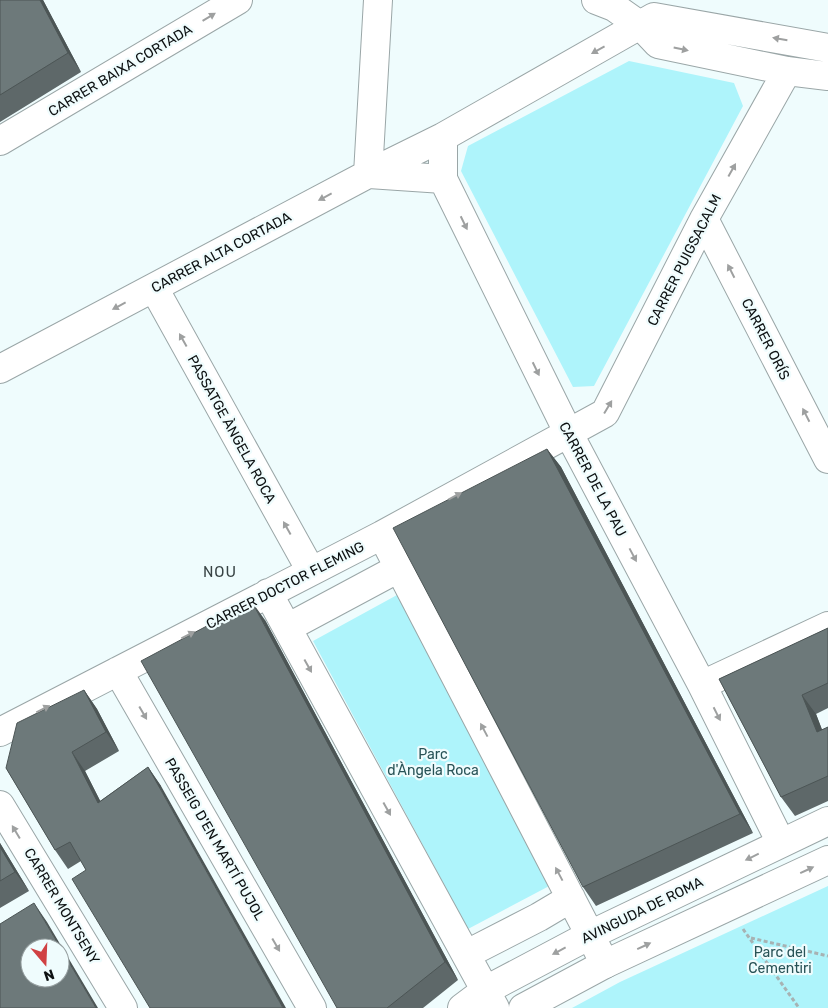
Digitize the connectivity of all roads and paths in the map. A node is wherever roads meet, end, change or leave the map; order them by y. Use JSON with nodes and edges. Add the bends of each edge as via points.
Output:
{"nodes":[{"id":1,"x":238,"y":0,"type":"edge"},
{"id":2,"x":378,"y":0,"type":"edge"},
{"id":3,"x":596,"y":0,"type":"edge"},
{"id":4,"x":641,"y":26,"type":"junction"},
{"id":5,"x":828,"y":48,"type":"edge"},
{"id":6,"x":787,"y":70,"type":"junction"},
{"id":7,"x":828,"y":76,"type":"edge"},
{"id":8,"x":443,"y":136,"type":"junction"},
{"id":9,"x":1,"y":142,"type":"edge"},
{"id":10,"x":368,"y":174,"type":"junction"},
{"id":11,"x":443,"y":179,"type":"junction"},
{"id":12,"x":704,"y":219,"type":"junction"},
{"id":13,"x":154,"y":288,"type":"junction"},
{"id":14,"x":0,"y":369,"type":"edge"},
{"id":15,"x":569,"y":434,"type":"junction"},
{"id":16,"x":828,"y":459,"type":"edge"},
{"id":17,"x":382,"y":536,"type":"junction"},
{"id":18,"x":398,"y":568,"type":"junction"},
{"id":19,"x":311,"y":571,"type":"junction"},
{"id":20,"x":268,"y":593,"type":"junction"},
{"id":21,"x":828,"y":626,"type":"edge"},
{"id":22,"x":287,"y":628,"type":"junction"},
{"id":23,"x":118,"y":670,"type":"junction"},
{"id":24,"x":702,"y":685,"type":"junction"},
{"id":25,"x":0,"y":732,"type":"edge"},
{"id":26,"x":0,"y":805,"type":"edge"},
{"id":27,"x":828,"y":821,"type":"edge"},
{"id":28,"x":781,"y":843,"type":"junction"},
{"id":29,"x":828,"y":860,"type":"edge"},
{"id":30,"x":571,"y":898,"type":"junction"},
{"id":31,"x":741,"y":926,"type":"dead end"},
{"id":32,"x":590,"y":935,"type":"junction"},
{"id":33,"x":750,"y":938,"type":"junction"},
{"id":34,"x":467,"y":954,"type":"junction"},
{"id":35,"x":828,"y":956,"type":"edge"},
{"id":36,"x":605,"y":964,"type":"junction"},
{"id":37,"x":490,"y":999,"type":"edge"},
{"id":38,"x":123,"y":1008,"type":"edge"},
{"id":39,"x":312,"y":1008,"type":"edge"},
{"id":40,"x":462,"y":1008,"type":"edge"},
{"id":41,"x":522,"y":1008,"type":"edge"},
{"id":42,"x":799,"y":1008,"type":"edge"}],
"edges":[{"from":9,"to":1,"type":"street","name":"CARRER BAIXA CORTADA","one_way":true},
{"from":2,"to":10,"type":"street"},
{"from":3,"to":4,"type":"street","via":[[614,7]]},
{"from":5,"to":4,"type":"street","name":"CARRER ALTA CORTADA","one_way":true,"via":[[654,17]]},
{"from":4,"to":6,"type":"street","one_way":true,"via":[[658,44]]},
{"from":4,"to":8,"type":"street","name":"CARRER ALTA CORTADA","one_way":true},
{"from":6,"to":7,"type":"street"},
{"from":12,"to":6,"type":"street","name":"CARRER PUIGSACALM","one_way":true},
{"from":8,"to":10,"type":"street","name":"CARRER ALTA CORTADA"},
{"from":8,"to":11,"type":"street"},
{"from":10,"to":11,"type":"street"},
{"from":10,"to":13,"type":"street","name":"CARRER ALTA CORTADA","one_way":true},
{"from":11,"to":15,"type":"street","name":"CARRER DE LA PAU","one_way":true},
{"from":15,"to":12,"type":"street","name":"CARRER PUIGSACALM","one_way":true,"via":[[605,413]]},
{"from":16,"to":12,"type":"street","name":"CARRER ORÍS","one_way":true},
{"from":13,"to":14,"type":"street","name":"CARRER ALTA CORTADA","one_way":true},
{"from":19,"to":13,"type":"street","name":"PASSATGE ÀNGELA ROCA","one_way":true},
{"from":17,"to":15,"type":"street","name":"CARRER DOCTOR FLEMING","one_way":true},
{"from":15,"to":24,"type":"street","name":"CARRER DE LA PAU","one_way":true},
{"from":17,"to":18,"type":"street"},
{"from":17,"to":19,"type":"street","name":"CARRER DOCTOR FLEMING"},
{"from":18,"to":22,"type":"street"},
{"from":30,"to":18,"type":"street","one_way":true},
{"from":19,"to":20,"type":"street","name":"CARRER DOCTOR FLEMING"},
{"from":20,"to":22,"type":"street"},
{"from":23,"to":20,"type":"street","name":"CARRER DOCTOR FLEMING","one_way":true},
{"from":21,"to":24,"type":"street"},
{"from":22,"to":34,"type":"street","one_way":true},
{"from":25,"to":23,"type":"street","name":"CARRER DOCTOR FLEMING","one_way":true},
{"from":23,"to":39,"type":"street","name":"PASSEIG D'EN MARTÍ PUJOL","one_way":true},
{"from":24,"to":28,"type":"street","name":"CARRER DE LA PAU","one_way":true},
{"from":38,"to":26,"type":"street","name":"CARRER MONTSENY","one_way":true},
{"from":27,"to":28,"type":"street","name":"AVINGUDA DE ROMA"},
{"from":28,"to":32,"type":"street","name":"AVINGUDA DE ROMA","one_way":true},
{"from":36,"to":29,"type":"street","one_way":true},
{"from":30,"to":32,"type":"street"},
{"from":30,"to":34,"type":"street"},
{"from":31,"to":33,"type":"path"},
{"from":32,"to":36,"type":"street"},
{"from":32,"to":37,"type":"street","name":"AVINGUDA DE ROMA","one_way":true},
{"from":33,"to":35,"type":"path"},
{"from":33,"to":42,"type":"path"},
{"from":34,"to":37,"type":"street"},
{"from":36,"to":41,"type":"street"},
{"from":37,"to":40,"type":"street","name":"AVINGUDA DE ROMA"}]}
